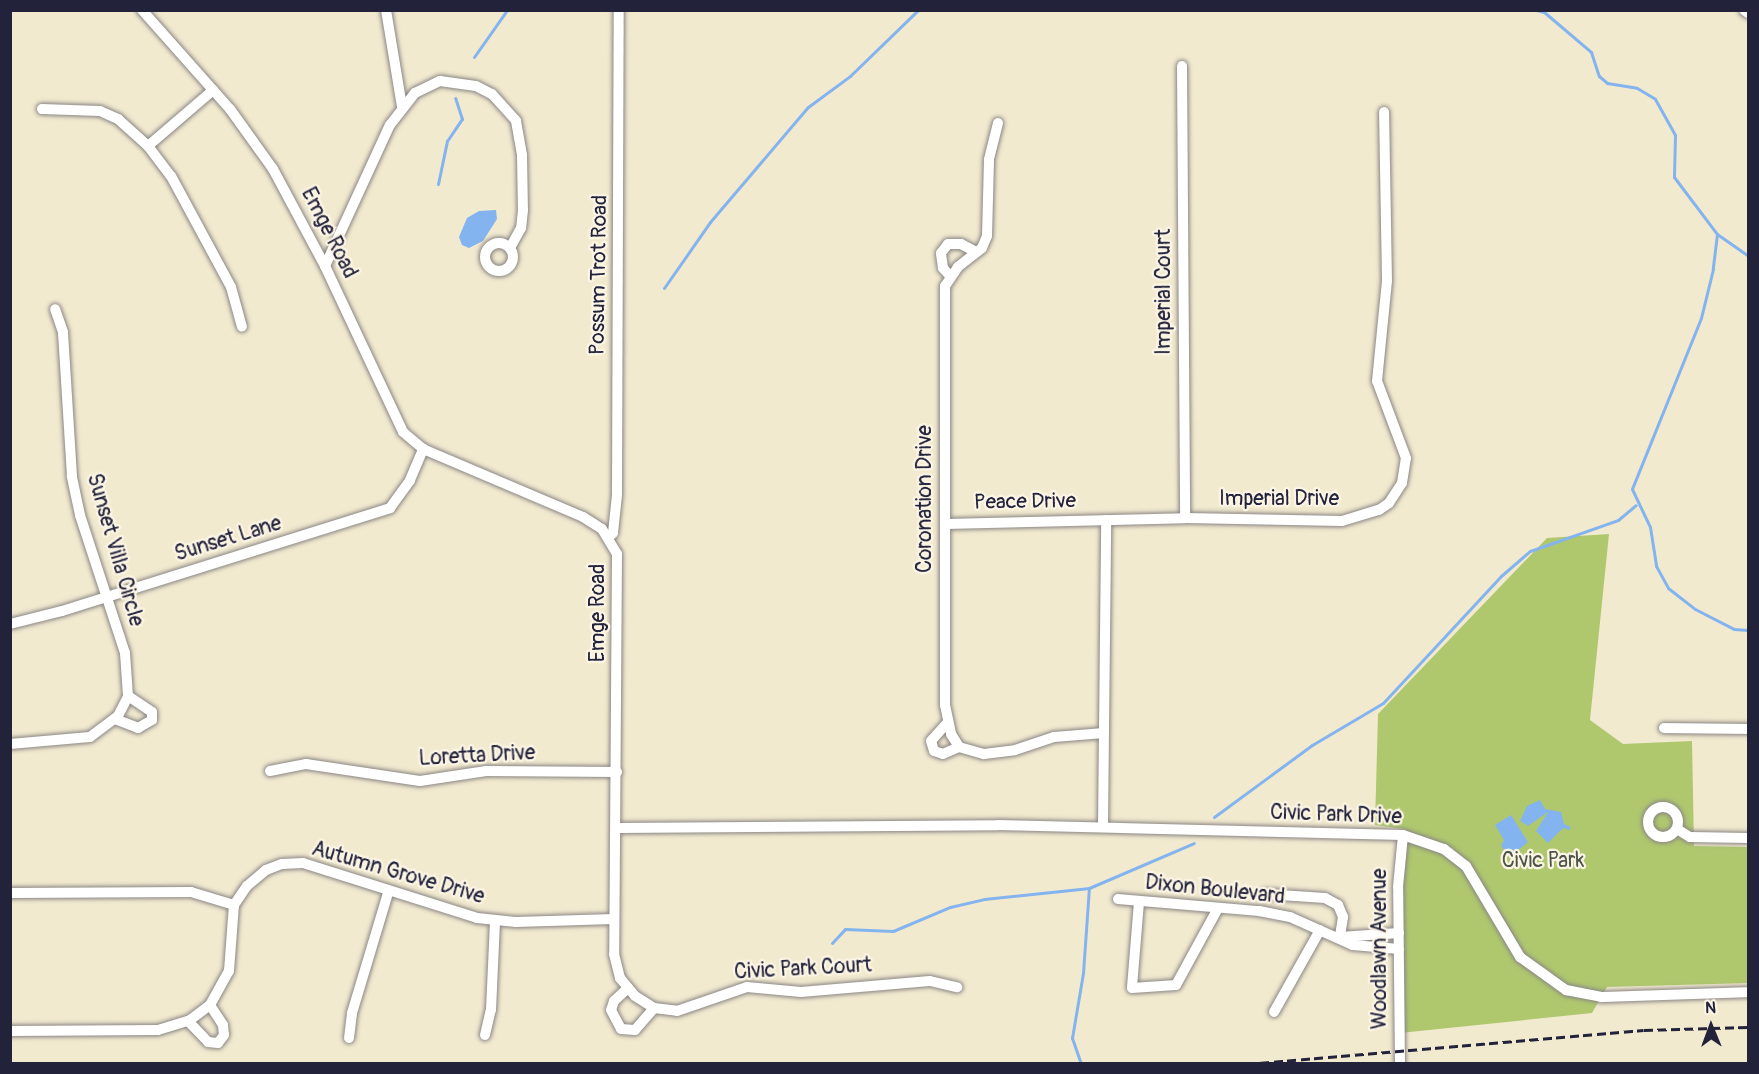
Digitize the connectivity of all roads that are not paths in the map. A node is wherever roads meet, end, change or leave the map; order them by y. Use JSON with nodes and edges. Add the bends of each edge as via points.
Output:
{"nodes":[{"id":1,"x":142,"y":10,"type":"edge"},
{"id":2,"x":386,"y":10,"type":"edge"},
{"id":3,"x":619,"y":10,"type":"edge"},
{"id":4,"x":1744,"y":10,"type":"edge"},
{"id":5,"x":1749,"y":13,"type":"edge"},
{"id":6,"x":1182,"y":66,"type":"dead end"},
{"id":7,"x":213,"y":90,"type":"junction"},
{"id":8,"x":402,"y":107,"type":"junction"},
{"id":9,"x":42,"y":110,"type":"dead end"},
{"id":10,"x":1384,"y":112,"type":"dead end"},
{"id":11,"x":998,"y":123,"type":"dead end"},
{"id":12,"x":148,"y":146,"type":"junction"},
{"id":13,"x":510,"y":248,"type":"dead end"},
{"id":14,"x":976,"y":252,"type":"junction"},
{"id":15,"x":325,"y":266,"type":"junction"},
{"id":16,"x":950,"y":276,"type":"junction"},
{"id":17,"x":55,"y":309,"type":"dead end"},
{"id":18,"x":242,"y":327,"type":"dead end"},
{"id":19,"x":423,"y":449,"type":"junction"},
{"id":20,"x":1185,"y":518,"type":"junction"},
{"id":21,"x":1106,"y":520,"type":"junction"},
{"id":22,"x":946,"y":524,"type":"junction"},
{"id":23,"x":608,"y":538,"type":"junction"},
{"id":24,"x":108,"y":597,"type":"junction"},
{"id":25,"x":10,"y":624,"type":"edge"},
{"id":26,"x":128,"y":696,"type":"junction"},
{"id":27,"x":115,"y":719,"type":"junction"},
{"id":28,"x":948,"y":722,"type":"junction"},
{"id":29,"x":1664,"y":728,"type":"dead end"},
{"id":30,"x":1749,"y":729,"type":"edge"},
{"id":31,"x":1104,"y":733,"type":"junction"},
{"id":32,"x":10,"y":744,"type":"edge"},
{"id":33,"x":959,"y":747,"type":"junction"},
{"id":34,"x":270,"y":771,"type":"dead end"},
{"id":35,"x":616,"y":772,"type":"junction"},
{"id":36,"x":1103,"y":827,"type":"junction"},
{"id":37,"x":616,"y":828,"type":"junction"},
{"id":38,"x":1677,"y":829,"type":"dead end"},
{"id":39,"x":1403,"y":835,"type":"junction"},
{"id":40,"x":1749,"y":838,"type":"edge"},
{"id":41,"x":388,"y":890,"type":"junction"},
{"id":42,"x":10,"y":893,"type":"edge"},
{"id":43,"x":1265,"y":894,"type":"dead end"},
{"id":44,"x":1118,"y":899,"type":"dead end"},
{"id":45,"x":1139,"y":902,"type":"junction"},
{"id":46,"x":234,"y":905,"type":"junction"},
{"id":47,"x":1217,"y":910,"type":"junction"},
{"id":48,"x":614,"y":919,"type":"junction"},
{"id":49,"x":495,"y":921,"type":"junction"},
{"id":50,"x":1320,"y":930,"type":"junction"},
{"id":51,"x":1399,"y":933,"type":"junction"},
{"id":52,"x":1340,"y":937,"type":"junction"},
{"id":53,"x":1399,"y":949,"type":"junction"},
{"id":54,"x":957,"y":987,"type":"dead end"},
{"id":55,"x":628,"y":988,"type":"junction"},
{"id":56,"x":1749,"y":992,"type":"edge"},
{"id":57,"x":210,"y":1005,"type":"junction"},
{"id":58,"x":654,"y":1008,"type":"junction"},
{"id":59,"x":1275,"y":1012,"type":"dead end"},
{"id":60,"x":188,"y":1021,"type":"junction"},
{"id":61,"x":10,"y":1031,"type":"edge"},
{"id":62,"x":485,"y":1035,"type":"dead end"},
{"id":63,"x":349,"y":1038,"type":"dead end"},
{"id":64,"x":1400,"y":1064,"type":"edge"}],
"edges":[{"from":1,"to":7,"type":"street","name":"Emge Road"},
{"from":2,"to":8,"type":"street"},
{"from":3,"to":23,"type":"street","name":"Possum Trot Road","via":[[617,494],[613,533]]},
{"from":4,"to":5,"type":"street"},
{"from":6,"to":20,"type":"street","name":"Imperial Court"},
{"from":7,"to":12,"type":"street"},
{"from":7,"to":15,"type":"street","name":"Emge Road","via":[[273,169]]},
{"from":8,"to":13,"type":"street","via":[[427,86],[455,81],[492,94],[512,113],[520,135],[523,190],[521,228]]},
{"from":8,"to":15,"type":"street","via":[[379,144]]},
{"from":9,"to":12,"type":"street","via":[[100,111],[117,119]]},
{"from":10,"to":20,"type":"street","name":"Imperial Drive","via":[[1386,281],[1377,381],[1404,446],[1402,483],[1379,510],[1342,521]]},
{"from":11,"to":14,"type":"street","via":[[989,159],[990,224],[982,248]]},
{"from":12,"to":18,"type":"street","via":[[171,176],[231,287]]},
{"from":14,"to":16,"type":"street"},
{"from":14,"to":16,"type":"street","name":"Coronation Drive","via":[[961,244],[948,244],[941,253],[943,268]]},
{"from":15,"to":19,"type":"street","name":"Emge Road","via":[[403,432]]},
{"from":16,"to":22,"type":"street","name":"Coronation Drive","via":[[943,311]]},
{"from":17,"to":24,"type":"street","name":"Sunset Villa Circle","via":[[64,342],[73,482]]},
{"from":19,"to":23,"type":"street","name":"Emge Road","via":[[583,517]]},
{"from":19,"to":24,"type":"street","name":"Sunset Lane","via":[[410,480],[390,508]]},
{"from":20,"to":21,"type":"street","name":"Imperial Drive"},
{"from":21,"to":22,"type":"street","name":"Peace Drive"},
{"from":21,"to":31,"type":"street"},
{"from":22,"to":28,"type":"street","name":"Coronation Drive","via":[[944,632]]},
{"from":23,"to":35,"type":"street","name":"Emge Road","via":[[617,554]]},
{"from":24,"to":25,"type":"street","name":"Sunset Lane"},
{"from":24,"to":26,"type":"street","name":"Sunset Villa Circle","via":[[125,653]]},
{"from":26,"to":27,"type":"street"},
{"from":26,"to":27,"type":"street","via":[[152,712],[152,720],[138,728]]},
{"from":27,"to":32,"type":"street","via":[[102,731],[79,740]]},
{"from":28,"to":33,"type":"street","name":"Coronation Drive"},
{"from":28,"to":33,"type":"street","via":[[931,741],[934,751],[943,754]]},
{"from":29,"to":30,"type":"street"},
{"from":31,"to":33,"type":"street","via":[[1054,736],[1015,750],[984,754]]},
{"from":31,"to":36,"type":"street"},
{"from":34,"to":35,"type":"street","name":"Loretta Drive","via":[[306,764],[420,781],[486,771]]},
{"from":35,"to":37,"type":"street","name":"Emge Road"},
{"from":36,"to":37,"type":"street"},
{"from":36,"to":39,"type":"street","name":"Civic Park Drive"},
{"from":37,"to":48,"type":"street"},
{"from":38,"to":40,"type":"street","via":[[1690,837]]},
{"from":39,"to":51,"type":"street","name":"Woodlawn Avenue"},
{"from":39,"to":56,"type":"street","name":"Civic Park Drive","via":[[1444,849],[1466,866],[1520,957],[1566,990],[1601,997]]},
{"from":41,"to":46,"type":"street","name":"Autumn Grove Drive","via":[[303,863],[282,864],[256,876]]},
{"from":41,"to":49,"type":"street","name":"Autumn Grove Drive"},
{"from":41,"to":63,"type":"street","via":[[352,1013]]},
{"from":42,"to":46,"type":"street","via":[[191,892]]},
{"from":43,"to":52,"type":"street","via":[[1325,897],[1338,905],[1343,917]]},
{"from":44,"to":45,"type":"street","name":"Dixon Boulevard"},
{"from":45,"to":47,"type":"street","name":"Dixon Boulevard"},
{"from":45,"to":47,"type":"street","via":[[1132,988],[1176,985]]},
{"from":46,"to":57,"type":"street","via":[[229,971]]},
{"from":47,"to":50,"type":"street","name":"Dixon Boulevard","via":[[1290,917]]},
{"from":48,"to":49,"type":"street","name":"Autumn Grove Drive"},
{"from":48,"to":55,"type":"street","via":[[614,954],[620,978]]},
{"from":49,"to":62,"type":"street","via":[[491,1010]]},
{"from":50,"to":52,"type":"street","name":"Dixon Boulevard"},
{"from":50,"to":59,"type":"street"},
{"from":51,"to":52,"type":"street","name":"Dixon Boulevard"},
{"from":51,"to":53,"type":"street","name":"Woodlawn Avenue"},
{"from":52,"to":53,"type":"street","name":"Dixon Boulevard","via":[[1369,949]]},
{"from":53,"to":64,"type":"street","name":"Woodlawn Avenue"},
{"from":54,"to":58,"type":"street","name":"Civic Park Court","via":[[930,981],[801,992],[747,987],[719,994],[693,1008]]},
{"from":55,"to":58,"type":"street"},
{"from":55,"to":58,"type":"street","via":[[614,1001],[611,1010],[621,1029],[635,1030]]},
{"from":57,"to":60,"type":"street"},
{"from":57,"to":60,"type":"street","via":[[223,1024],[224,1035],[219,1043],[208,1042]]},
{"from":60,"to":61,"type":"street","via":[[158,1030]]}]}
